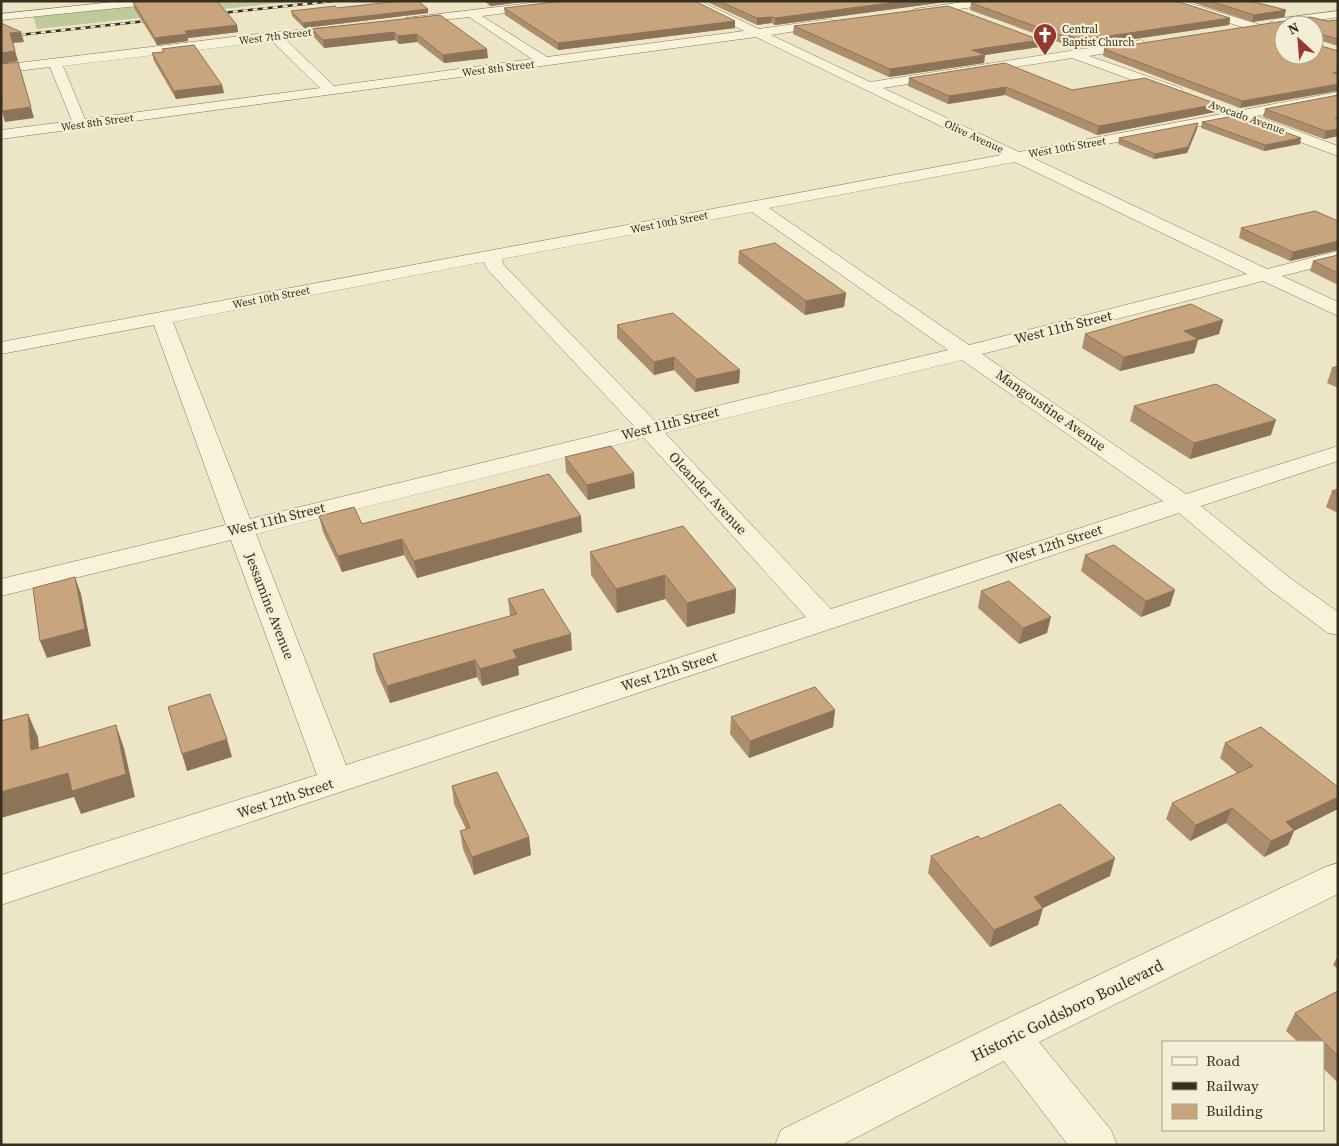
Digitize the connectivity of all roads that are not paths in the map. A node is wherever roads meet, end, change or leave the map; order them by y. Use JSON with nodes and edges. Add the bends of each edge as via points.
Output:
{"nodes":[{"id":1,"x":157,"y":1,"type":"edge"},
{"id":2,"x":578,"y":1,"type":"edge"},
{"id":3,"x":691,"y":1,"type":"edge"},
{"id":4,"x":931,"y":1,"type":"edge"},
{"id":5,"x":996,"y":1,"type":"edge"},
{"id":6,"x":1169,"y":1,"type":"edge"},
{"id":7,"x":948,"y":8,"type":"junction"},
{"id":8,"x":472,"y":14,"type":"junction"},
{"id":9,"x":901,"y":14,"type":"edge"},
{"id":10,"x":1338,"y":14,"type":"edge"},
{"id":11,"x":1,"y":17,"type":"edge"},
{"id":12,"x":975,"y":18,"type":"edge"},
{"id":13,"x":844,"y":22,"type":"edge"},
{"id":14,"x":393,"y":23,"type":"edge"},
{"id":15,"x":363,"y":26,"type":"edge"},
{"id":16,"x":1253,"y":26,"type":"junction"},
{"id":17,"x":1225,"y":31,"type":"edge"},
{"id":18,"x":759,"y":33,"type":"junction"},
{"id":19,"x":1274,"y":33,"type":"edge"},
{"id":20,"x":274,"y":36,"type":"junction"},
{"id":21,"x":1149,"y":42,"type":"edge"},
{"id":22,"x":1047,"y":44,"type":"dead end"},
{"id":23,"x":1074,"y":54,"type":"junction"},
{"id":24,"x":544,"y":62,"type":"junction"},
{"id":25,"x":55,"y":63,"type":"junction"},
{"id":26,"x":1,"y":70,"type":"edge"},
{"id":27,"x":868,"y":86,"type":"junction"},
{"id":28,"x":331,"y":91,"type":"junction"},
{"id":29,"x":1185,"y":95,"type":"edge"},
{"id":30,"x":1338,"y":96,"type":"edge"},
{"id":31,"x":1212,"y":105,"type":"edge"},
{"id":32,"x":1240,"y":115,"type":"junction"},
{"id":33,"x":80,"y":124,"type":"junction"},
{"id":34,"x":1,"y":135,"type":"edge"},
{"id":35,"x":1338,"y":151,"type":"edge"},
{"id":36,"x":1017,"y":156,"type":"junction"},
{"id":37,"x":755,"y":206,"type":"junction"},
{"id":38,"x":492,"y":256,"type":"junction"},
{"id":39,"x":1338,"y":256,"type":"edge"},
{"id":40,"x":1264,"y":275,"type":"junction"},
{"id":41,"x":1338,"y":310,"type":"edge"},
{"id":42,"x":161,"y":318,"type":"junction"},
{"id":43,"x":1,"y":348,"type":"edge"},
{"id":44,"x":967,"y":352,"type":"junction"},
{"id":45,"x":648,"y":428,"type":"junction"},
{"id":46,"x":1338,"y":453,"type":"edge"},
{"id":47,"x":1182,"y":503,"type":"junction"},
{"id":48,"x":241,"y":528,"type":"junction"},
{"id":49,"x":1,"y":588,"type":"edge"},
{"id":50,"x":824,"y":619,"type":"junction"},
{"id":51,"x":1338,"y":626,"type":"edge"},
{"id":52,"x":336,"y":782,"type":"junction"},
{"id":53,"x":1338,"y":877,"type":"edge"},
{"id":54,"x":1,"y":890,"type":"edge"},
{"id":55,"x":1010,"y":1037,"type":"junction"},
{"id":56,"x":797,"y":1145,"type":"edge"},
{"id":57,"x":1095,"y":1145,"type":"edge"}],
"edges":[{"from":1,"to":11,"type":"street"},
{"from":2,"to":8,"type":"street"},
{"from":3,"to":18,"type":"street","name":"Olive Avenue"},
{"from":4,"to":7,"type":"street"},
{"from":5,"to":7,"type":"street"},
{"from":6,"to":16,"type":"street"},
{"from":7,"to":9,"type":"street"},
{"from":7,"to":12,"type":"street"},
{"from":8,"to":14,"type":"street"},
{"from":8,"to":24,"type":"street"},
{"from":10,"to":16,"type":"street"},
{"from":13,"to":18,"type":"street","name":"West 8th Street"},
{"from":15,"to":20,"type":"street","name":"West 7th Street"},
{"from":16,"to":17,"type":"street"},
{"from":16,"to":19,"type":"street"},
{"from":18,"to":24,"type":"street","name":"West 8th Street"},
{"from":18,"to":27,"type":"street","name":"Olive Avenue"},
{"from":20,"to":25,"type":"street","name":"West 7th Street"},
{"from":20,"to":28,"type":"street"},
{"from":21,"to":23,"type":"street"},
{"from":22,"to":23,"type":"street"},
{"from":23,"to":27,"type":"street"},
{"from":23,"to":29,"type":"street"},
{"from":24,"to":28,"type":"street","name":"West 8th Street"},
{"from":25,"to":26,"type":"street","name":"West 7th Street"},
{"from":25,"to":33,"type":"street"},
{"from":27,"to":36,"type":"street","name":"Olive Avenue"},
{"from":28,"to":33,"type":"street","name":"West 8th Street"},
{"from":30,"to":32,"type":"street","name":"West 10th Street"},
{"from":31,"to":32,"type":"street","name":"Avocado Avenue"},
{"from":32,"to":35,"type":"street","name":"Avocado Avenue"},
{"from":32,"to":36,"type":"street","name":"West 10th Street"},
{"from":33,"to":34,"type":"street","name":"West 8th Street"},
{"from":36,"to":37,"type":"street","name":"West 10th Street"},
{"from":36,"to":40,"type":"street","name":"Olive Avenue"},
{"from":37,"to":38,"type":"street","name":"West 10th Street"},
{"from":37,"to":44,"type":"street","name":"Mangoustine Avenue"},
{"from":38,"to":42,"type":"street","name":"West 10th Street"},
{"from":38,"to":45,"type":"street","name":"Oleander Avenue","via":[[494,265]]},
{"from":39,"to":40,"type":"street","name":"West 11th Street"},
{"from":40,"to":41,"type":"street","name":"Olive Avenue"},
{"from":40,"to":44,"type":"street","name":"West 11th Street"},
{"from":42,"to":43,"type":"street","name":"West 10th Street"},
{"from":42,"to":48,"type":"street","name":"Jessamine Avenue"},
{"from":44,"to":45,"type":"street","name":"West 11th Street"},
{"from":44,"to":47,"type":"street","name":"Mangoustine Avenue"},
{"from":45,"to":48,"type":"street","name":"West 11th Street"},
{"from":45,"to":50,"type":"street","name":"Oleander Avenue"},
{"from":46,"to":47,"type":"street","name":"West 12th Street"},
{"from":47,"to":50,"type":"street","name":"West 12th Street"},
{"from":47,"to":51,"type":"street","name":"Mangoustine Avenue","via":[[1280,584]]},
{"from":48,"to":49,"type":"street","name":"West 11th Street"},
{"from":48,"to":52,"type":"street","name":"Jessamine Avenue"},
{"from":50,"to":52,"type":"street","name":"West 12th Street"},
{"from":52,"to":54,"type":"street","name":"West 12th Street"},
{"from":53,"to":55,"type":"street","name":"Historic Goldsboro Boulevard"},
{"from":55,"to":56,"type":"street","name":"Historic Goldsboro Boulevard"},
{"from":55,"to":57,"type":"street"}]}
